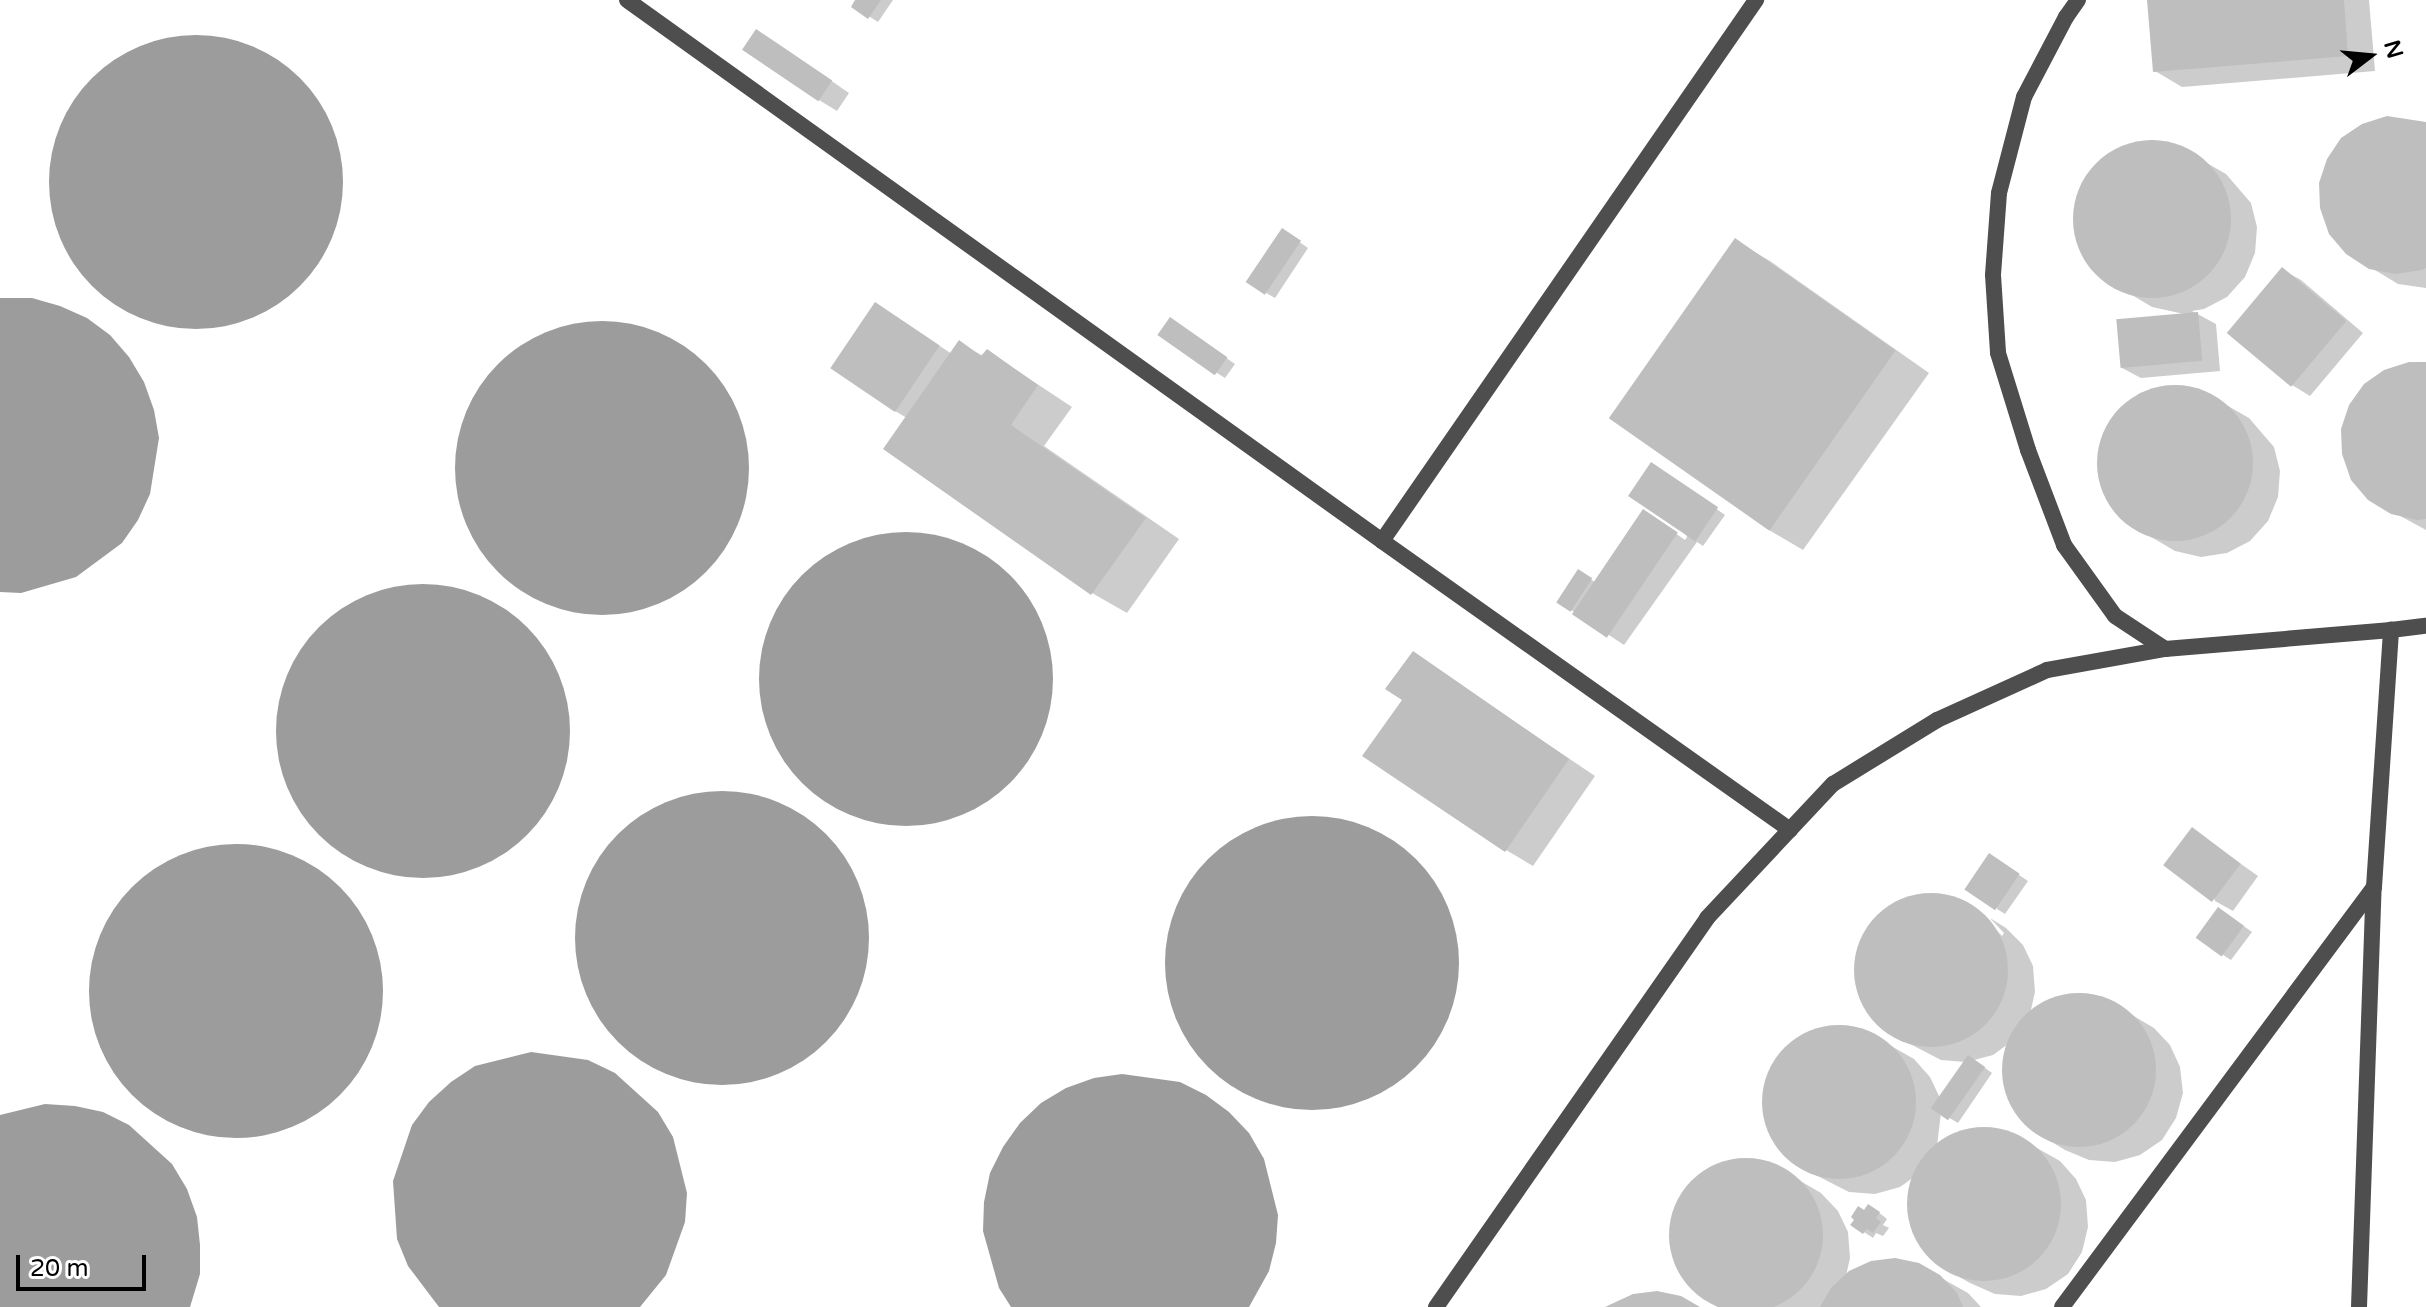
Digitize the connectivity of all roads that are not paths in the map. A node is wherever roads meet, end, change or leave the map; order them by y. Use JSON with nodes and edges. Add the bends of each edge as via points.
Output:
{"nodes":[{"id":1,"x":627,"y":0,"type":"edge"},
{"id":2,"x":1756,"y":0,"type":"edge"},
{"id":3,"x":2078,"y":0,"type":"edge"},
{"id":4,"x":1382,"y":541,"type":"junction"},
{"id":5,"x":2426,"y":626,"type":"edge"},
{"id":6,"x":2391,"y":630,"type":"junction"},
{"id":7,"x":2165,"y":649,"type":"junction"},
{"id":8,"x":1790,"y":830,"type":"junction"},
{"id":9,"x":2374,"y":887,"type":"junction"},
{"id":10,"x":1436,"y":1307,"type":"edge"},
{"id":11,"x":2062,"y":1307,"type":"edge"},
{"id":12,"x":2359,"y":1307,"type":"edge"}],
"edges":[{"from":1,"to":4,"type":"lane"},
{"from":2,"to":4,"type":"lane"},
{"from":3,"to":7,"type":"lane","via":[[2024,97],[1999,193],[1993,275],[1998,353],[2064,545],[2115,616]]},
{"from":4,"to":8,"type":"lane"},
{"from":5,"to":6,"type":"lane"},
{"from":6,"to":7,"type":"lane"},
{"from":6,"to":9,"type":"lane"},
{"from":7,"to":8,"type":"lane","via":[[2047,670],[1937,720],[1833,784]]},
{"from":8,"to":10,"type":"lane","via":[[1707,918]]},
{"from":9,"to":11,"type":"lane"},
{"from":9,"to":12,"type":"lane"}]}
